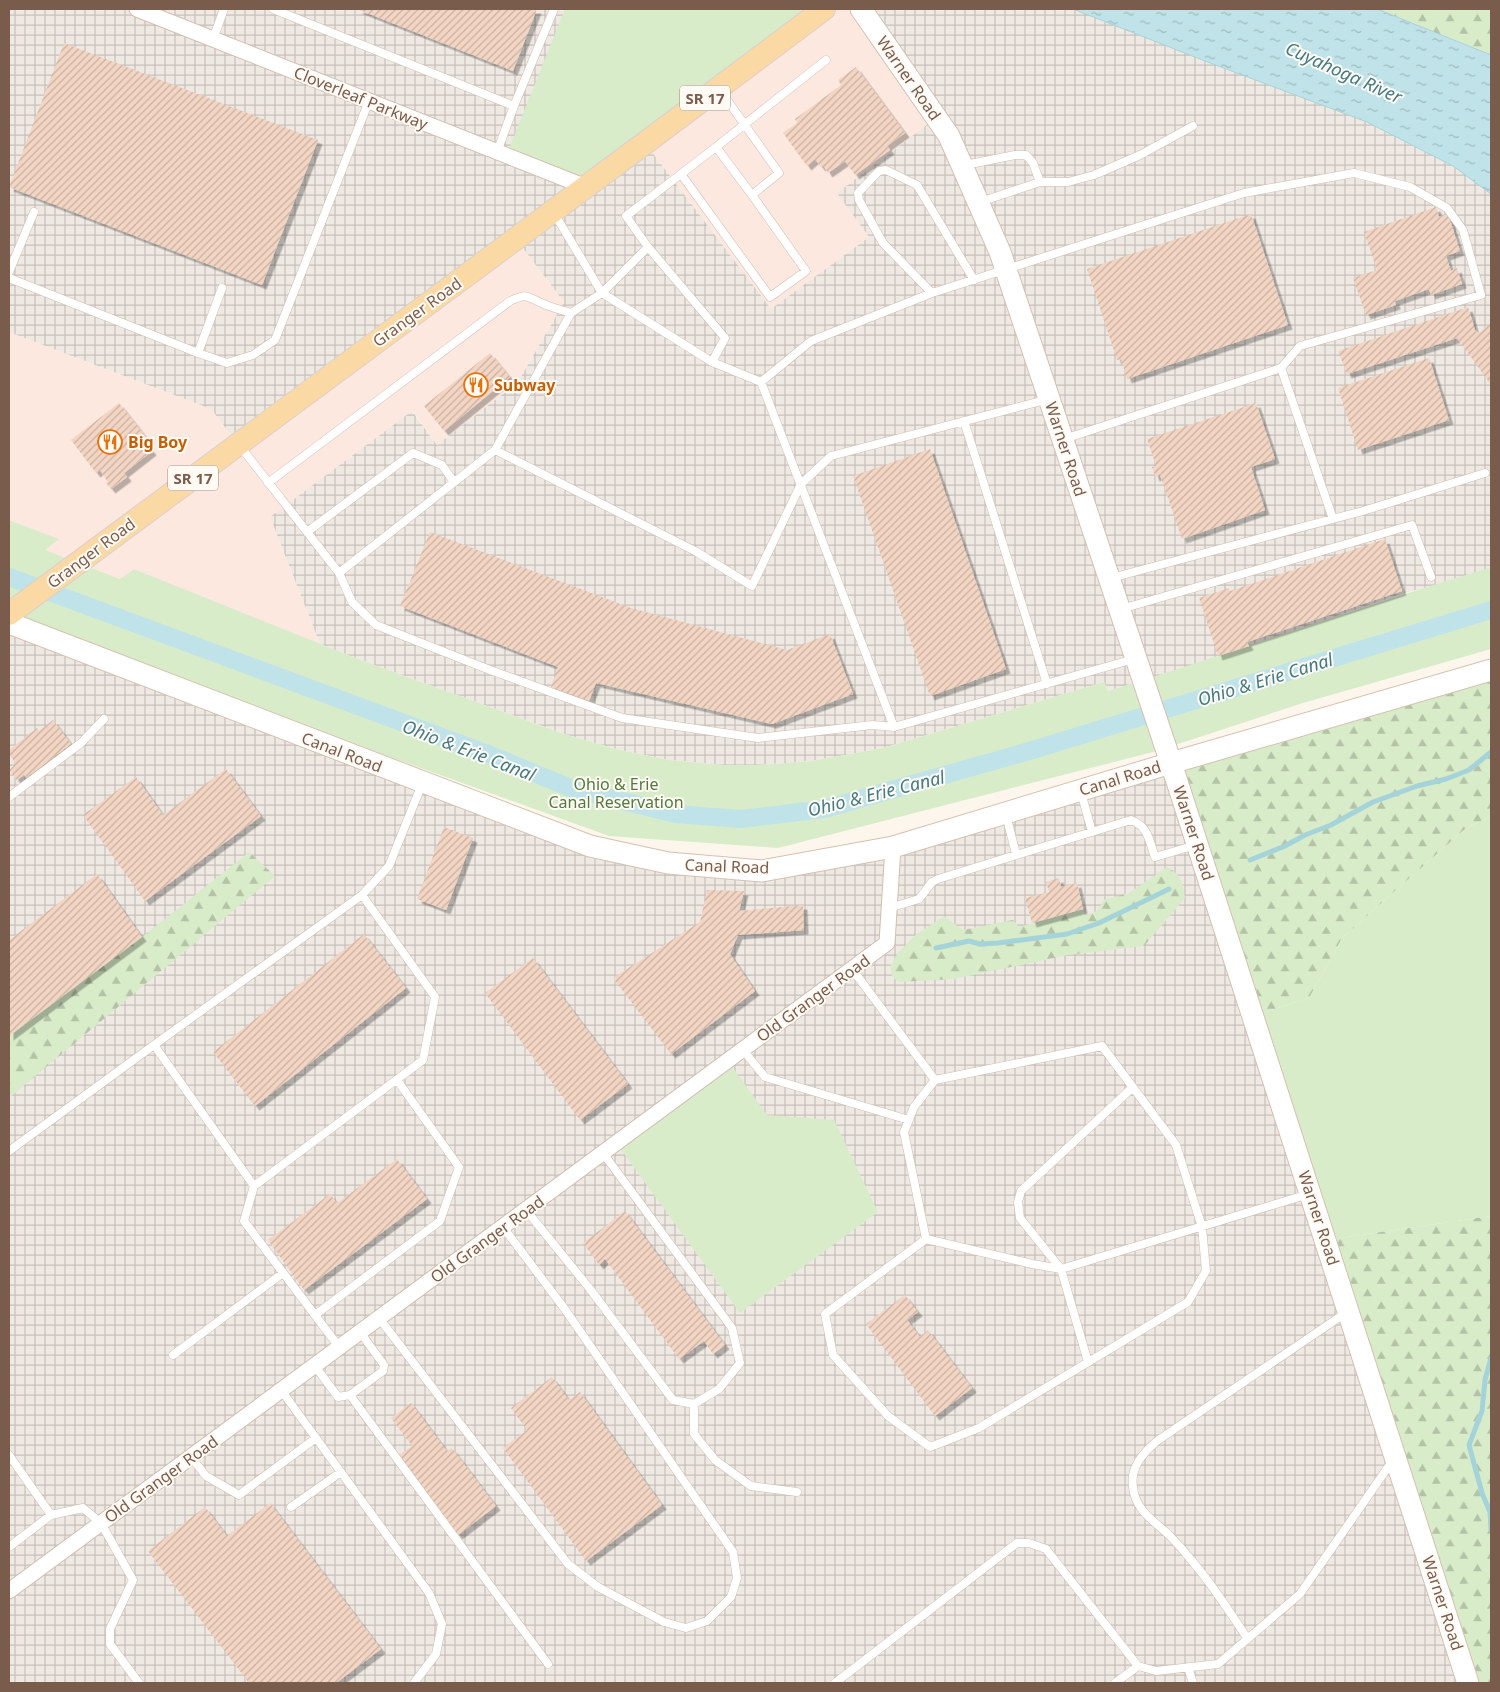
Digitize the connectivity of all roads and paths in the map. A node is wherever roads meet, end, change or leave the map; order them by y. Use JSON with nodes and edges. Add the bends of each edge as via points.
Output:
{"nodes":[{"id":1,"x":137,"y":9,"type":"edge"},
{"id":2,"x":224,"y":9,"type":"edge"},
{"id":3,"x":273,"y":9,"type":"edge"},
{"id":4,"x":554,"y":9,"type":"edge"},
{"id":5,"x":824,"y":9,"type":"edge"},
{"id":6,"x":861,"y":9,"type":"edge"},
{"id":7,"x":213,"y":39,"type":"junction"},
{"id":8,"x":826,"y":60,"type":"dead end"},
{"id":9,"x":718,"y":89,"type":"junction"},
{"id":10,"x":369,"y":101,"type":"junction"},
{"id":11,"x":514,"y":106,"type":"junction"},
{"id":12,"x":744,"y":125,"type":"junction"},
{"id":13,"x":1193,"y":126,"type":"dead end"},
{"id":14,"x":716,"y":147,"type":"junction"},
{"id":15,"x":497,"y":152,"type":"junction"},
{"id":16,"x":962,"y":166,"type":"junction"},
{"id":17,"x":681,"y":174,"type":"junction"},
{"id":18,"x":1040,"y":182,"type":"junction"},
{"id":19,"x":586,"y":187,"type":"junction"},
{"id":20,"x":752,"y":194,"type":"junction"},
{"id":21,"x":978,"y":203,"type":"junction"},
{"id":22,"x":553,"y":211,"type":"junction"},
{"id":23,"x":34,"y":212,"type":"dead end"},
{"id":24,"x":648,"y":247,"type":"junction"},
{"id":25,"x":1006,"y":270,"type":"junction"},
{"id":26,"x":9,"y":272,"type":"edge"},
{"id":27,"x":9,"y":278,"type":"edge"},
{"id":28,"x":974,"y":280,"type":"junction"},
{"id":29,"x":222,"y":288,"type":"dead end"},
{"id":30,"x":602,"y":293,"type":"junction"},
{"id":31,"x":932,"y":294,"type":"junction"},
{"id":32,"x":571,"y":313,"type":"junction"},
{"id":33,"x":198,"y":353,"type":"junction"},
{"id":34,"x":712,"y":362,"type":"junction"},
{"id":35,"x":1280,"y":368,"type":"junction"},
{"id":36,"x":761,"y":382,"type":"junction"},
{"id":37,"x":1049,"y":399,"type":"junction"},
{"id":38,"x":964,"y":421,"type":"junction"},
{"id":39,"x":1062,"y":439,"type":"junction"},
{"id":40,"x":238,"y":444,"type":"junction"},
{"id":41,"x":495,"y":450,"type":"junction"},
{"id":42,"x":1485,"y":473,"type":"dead end"},
{"id":43,"x":454,"y":482,"type":"junction"},
{"id":44,"x":268,"y":483,"type":"junction"},
{"id":45,"x":801,"y":484,"type":"junction"},
{"id":46,"x":1333,"y":519,"type":"junction"},
{"id":47,"x":307,"y":532,"type":"junction"},
{"id":48,"x":339,"y":573,"type":"junction"},
{"id":49,"x":1431,"y":577,"type":"dead end"},
{"id":50,"x":1109,"y":579,"type":"junction"},
{"id":51,"x":16,"y":608,"type":"edge"},
{"id":52,"x":1119,"y":610,"type":"junction"},
{"id":53,"x":9,"y":624,"type":"edge"},
{"id":54,"x":1136,"y":659,"type":"junction"},
{"id":55,"x":1491,"y":670,"type":"edge"},
{"id":56,"x":1047,"y":684,"type":"junction"},
{"id":57,"x":104,"y":718,"type":"dead end"},
{"id":58,"x":894,"y":727,"type":"junction"},
{"id":59,"x":1168,"y":755,"type":"junction"},
{"id":60,"x":423,"y":782,"type":"junction"},
{"id":61,"x":1080,"y":790,"type":"junction"},
{"id":62,"x":9,"y":797,"type":"edge"},
{"id":63,"x":1006,"y":813,"type":"junction"},
{"id":64,"x":1092,"y":832,"type":"junction"},
{"id":65,"x":1198,"y":844,"type":"junction"},
{"id":66,"x":893,"y":847,"type":"junction"},
{"id":67,"x":1016,"y":854,"type":"junction"},
{"id":68,"x":362,"y":895,"type":"junction"},
{"id":69,"x":889,"y":908,"type":"junction"},
{"id":70,"x":852,"y":969,"type":"junction"},
{"id":71,"x":154,"y":1045,"type":"junction"},
{"id":72,"x":744,"y":1050,"type":"junction"},
{"id":73,"x":397,"y":1080,"type":"junction"},
{"id":74,"x":935,"y":1080,"type":"junction"},
{"id":75,"x":1133,"y":1087,"type":"junction"},
{"id":76,"x":909,"y":1120,"type":"junction"},
{"id":77,"x":9,"y":1151,"type":"edge"},
{"id":78,"x":603,"y":1153,"type":"junction"},
{"id":79,"x":254,"y":1186,"type":"junction"},
{"id":80,"x":1311,"y":1194,"type":"junction"},
{"id":81,"x":526,"y":1210,"type":"junction"},
{"id":82,"x":503,"y":1227,"type":"junction"},
{"id":83,"x":1202,"y":1227,"type":"junction"},
{"id":84,"x":926,"y":1239,"type":"junction"},
{"id":85,"x":1061,"y":1269,"type":"junction"},
{"id":86,"x":284,"y":1274,"type":"junction"},
{"id":87,"x":1348,"y":1310,"type":"junction"},
{"id":88,"x":315,"y":1315,"type":"junction"},
{"id":89,"x":379,"y":1318,"type":"junction"},
{"id":90,"x":360,"y":1332,"type":"junction"},
{"id":91,"x":339,"y":1348,"type":"junction"},
{"id":92,"x":173,"y":1355,"type":"dead end"},
{"id":93,"x":1088,"y":1362,"type":"junction"},
{"id":94,"x":314,"y":1366,"type":"junction"},
{"id":95,"x":281,"y":1390,"type":"junction"},
{"id":96,"x":350,"y":1395,"type":"junction"},
{"id":97,"x":694,"y":1404,"type":"junction"},
{"id":98,"x":316,"y":1438,"type":"junction"},
{"id":99,"x":9,"y":1455,"type":"edge"},
{"id":100,"x":191,"y":1457,"type":"junction"},
{"id":101,"x":1396,"y":1457,"type":"junction"},
{"id":102,"x":341,"y":1472,"type":"junction"},
{"id":103,"x":797,"y":1492,"type":"dead end"},
{"id":104,"x":291,"y":1507,"type":"dead end"},
{"id":105,"x":51,"y":1515,"type":"junction"},
{"id":106,"x":101,"y":1523,"type":"junction"},
{"id":107,"x":9,"y":1547,"type":"edge"},
{"id":108,"x":9,"y":1591,"type":"edge"},
{"id":109,"x":1248,"y":1639,"type":"junction"},
{"id":110,"x":548,"y":1664,"type":"dead end"},
{"id":111,"x":1138,"y":1666,"type":"junction"},
{"id":112,"x":1188,"y":1667,"type":"junction"},
{"id":113,"x":139,"y":1683,"type":"edge"},
{"id":114,"x":414,"y":1683,"type":"edge"},
{"id":115,"x":835,"y":1683,"type":"edge"},
{"id":116,"x":1115,"y":1683,"type":"edge"},
{"id":117,"x":1193,"y":1683,"type":"edge"},
{"id":118,"x":1468,"y":1683,"type":"edge"}],
"edges":[{"from":1,"to":7,"type":"street","name":"Cloverleaf Parkway"},
{"from":2,"to":7,"type":"lane"},
{"from":3,"to":11,"type":"lane"},
{"from":4,"to":11,"type":"lane"},
{"from":5,"to":9,"type":"main road","name":"Granger Road","number":"SR 17"},
{"from":6,"to":16,"type":"main road","name":"Warner Road","via":[[949,136]]},
{"from":7,"to":10,"type":"street","name":"Cloverleaf Parkway"},
{"from":8,"to":12,"type":"lane"},
{"from":9,"to":12,"type":"lane"},
{"from":9,"to":19,"type":"main road","name":"Granger Road","number":"SR 17"},
{"from":10,"to":15,"type":"street","name":"Cloverleaf Parkway"},
{"from":10,"to":33,"type":"lane","via":[[275,340],[253,355],[227,363]]},
{"from":11,"to":15,"type":"lane"},
{"from":12,"to":14,"type":"lane"},
{"from":12,"to":20,"type":"lane","via":[[778,173]]},
{"from":13,"to":18,"type":"lane","via":[[1094,175],[1068,182]]},
{"from":14,"to":17,"type":"lane"},
{"from":14,"to":20,"type":"lane"},
{"from":15,"to":19,"type":"street","name":"Cloverleaf Parkway"},
{"from":16,"to":18,"type":"lane","via":[[1015,155],[1026,156],[1033,162]]},
{"from":16,"to":21,"type":"main road","name":"Warner Road"},
{"from":17,"to":20,"type":"lane","via":[[770,298],[806,271]]},
{"from":17,"to":24,"type":"lane","via":[[626,216]]},
{"from":18,"to":21,"type":"lane"},
{"from":19,"to":22,"type":"main road","name":"Granger Road","number":"SR 17"},
{"from":21,"to":25,"type":"main road","name":"Warner Road"},
{"from":22,"to":30,"type":"lane"},
{"from":22,"to":40,"type":"main road","name":"Granger Road","number":"SR 17"},
{"from":23,"to":26,"type":"lane"},
{"from":24,"to":30,"type":"lane"},
{"from":24,"to":34,"type":"lane","via":[[725,338]]},
{"from":25,"to":28,"type":"lane"},
{"from":25,"to":35,"type":"lane","via":[[1244,193],[1354,173],[1410,188],[1447,208],[1463,230],[1481,295],[1300,346]]},
{"from":25,"to":37,"type":"main road","name":"Warner Road"},
{"from":27,"to":33,"type":"lane"},
{"from":28,"to":31,"type":"lane"},
{"from":28,"to":31,"type":"lane","via":[[917,185],[886,170],[879,171],[858,193],[860,200],[884,243]]},
{"from":29,"to":33,"type":"lane"},
{"from":30,"to":32,"type":"lane"},
{"from":30,"to":34,"type":"lane"},
{"from":31,"to":36,"type":"lane","via":[[812,341]]},
{"from":32,"to":41,"type":"lane"},
{"from":32,"to":44,"type":"lane","via":[[542,304],[534,298],[522,296],[510,301]]},
{"from":34,"to":36,"type":"lane"},
{"from":35,"to":39,"type":"lane"},
{"from":35,"to":46,"type":"lane"},
{"from":36,"to":45,"type":"lane"},
{"from":37,"to":38,"type":"lane"},
{"from":37,"to":39,"type":"main road","name":"Warner Road"},
{"from":38,"to":45,"type":"lane","via":[[831,456]]},
{"from":38,"to":56,"type":"lane"},
{"from":39,"to":50,"type":"main road","name":"Warner Road"},
{"from":40,"to":44,"type":"lane"},
{"from":40,"to":51,"type":"main road","name":"Granger Road","number":"SR 17"},
{"from":41,"to":43,"type":"lane"},
{"from":41,"to":45,"type":"lane","via":[[695,551],[752,586]]},
{"from":42,"to":46,"type":"lane"},
{"from":43,"to":47,"type":"lane","via":[[442,465],[413,453]]},
{"from":43,"to":48,"type":"lane"},
{"from":44,"to":47,"type":"lane"},
{"from":45,"to":58,"type":"lane"},
{"from":46,"to":50,"type":"lane"},
{"from":47,"to":48,"type":"lane"},
{"from":48,"to":58,"type":"lane","via":[[352,602],[376,625],[622,718],[758,738],[872,725]]},
{"from":49,"to":52,"type":"lane","via":[[1412,525]]},
{"from":50,"to":52,"type":"main road","name":"Warner Road"},
{"from":52,"to":54,"type":"main road","name":"Warner Road"},
{"from":53,"to":60,"type":"main road","name":"Canal Road"},
{"from":54,"to":56,"type":"lane"},
{"from":54,"to":59,"type":"main road","name":"Warner Road"},
{"from":55,"to":59,"type":"main road","name":"Canal Road"},
{"from":56,"to":58,"type":"lane"},
{"from":57,"to":62,"type":"lane","via":[[81,743]]},
{"from":59,"to":61,"type":"main road","name":"Canal Road"},
{"from":59,"to":65,"type":"main road","name":"Warner Road"},
{"from":60,"to":66,"type":"main road","name":"Canal Road","via":[[590,846],[668,864],[762,871]]},
{"from":60,"to":68,"type":"lane","via":[[389,866]]},
{"from":61,"to":63,"type":"main road","name":"Canal Road"},
{"from":61,"to":64,"type":"lane"},
{"from":63,"to":66,"type":"main road","name":"Canal Road"},
{"from":63,"to":67,"type":"lane"},
{"from":64,"to":65,"type":"lane","via":[[1130,820],[1145,829],[1155,858]]},
{"from":64,"to":67,"type":"lane"},
{"from":65,"to":80,"type":"main road","name":"Warner Road"},
{"from":66,"to":69,"type":"street","name":"Old Granger Road"},
{"from":67,"to":69,"type":"lane","via":[[938,879],[920,898]]},
{"from":68,"to":71,"type":"lane"},
{"from":68,"to":73,"type":"lane","via":[[435,998],[423,1060]]},
{"from":69,"to":70,"type":"street","name":"Old Granger Road","via":[[887,943]]},
{"from":70,"to":72,"type":"street","name":"Old Granger Road"},
{"from":70,"to":74,"type":"lane"},
{"from":71,"to":77,"type":"lane"},
{"from":71,"to":79,"type":"lane"},
{"from":72,"to":76,"type":"lane","via":[[765,1077]]},
{"from":72,"to":78,"type":"street","name":"Old Granger Road"},
{"from":73,"to":79,"type":"lane"},
{"from":73,"to":88,"type":"lane","via":[[459,1167],[440,1221]]},
{"from":74,"to":75,"type":"lane","via":[[1102,1046]]},
{"from":74,"to":76,"type":"lane","via":[[914,1107]]},
{"from":75,"to":83,"type":"lane","via":[[1176,1145]]},
{"from":75,"to":85,"type":"lane","via":[[1021,1191],[1018,1202],[1020,1218]]},
{"from":76,"to":84,"type":"lane","via":[[904,1132]]},
{"from":78,"to":81,"type":"street","name":"Old Granger Road"},
{"from":78,"to":97,"type":"lane","via":[[732,1328],[740,1363],[719,1389]]},
{"from":79,"to":86,"type":"lane","via":[[244,1221]]},
{"from":80,"to":83,"type":"lane"},
{"from":80,"to":87,"type":"main road","name":"Warner Road"},
{"from":81,"to":82,"type":"street","name":"Old Granger Road"},
{"from":81,"to":97,"type":"lane","via":[[673,1400]]},
{"from":82,"to":89,"type":"street","name":"Old Granger Road"},
{"from":82,"to":89,"type":"lane","via":[[564,1308],[733,1552],[737,1578],[731,1597],[707,1621],[686,1628],[664,1622],[598,1587],[568,1564]]},
{"from":83,"to":85,"type":"lane"},
{"from":83,"to":93,"type":"lane","via":[[1206,1271],[1188,1302]]},
{"from":84,"to":85,"type":"lane"},
{"from":84,"to":93,"type":"lane","via":[[825,1314],[833,1355],[888,1416],[930,1447],[979,1428]]},
{"from":85,"to":93,"type":"lane"},
{"from":86,"to":88,"type":"lane"},
{"from":86,"to":92,"type":"lane"},
{"from":87,"to":101,"type":"main road","name":"Warner Road"},
{"from":87,"to":109,"type":"lane","via":[[1156,1441],[1142,1454],[1135,1469],[1133,1487],[1139,1505],[1193,1562]]},
{"from":88,"to":91,"type":"lane"},
{"from":89,"to":90,"type":"street","name":"Old Granger Road"},
{"from":90,"to":91,"type":"street","name":"Old Granger Road"},
{"from":90,"to":96,"type":"lane","via":[[384,1365],[383,1371]]},
{"from":91,"to":94,"type":"street","name":"Old Granger Road"},
{"from":94,"to":95,"type":"street","name":"Old Granger Road"},
{"from":94,"to":96,"type":"lane","via":[[338,1397]]},
{"from":95,"to":98,"type":"lane"},
{"from":95,"to":100,"type":"street","name":"Old Granger Road"},
{"from":96,"to":110,"type":"lane"},
{"from":97,"to":103,"type":"lane","via":[[694,1434],[715,1460],[750,1486]]},
{"from":98,"to":100,"type":"lane","via":[[239,1495],[206,1476]]},
{"from":98,"to":102,"type":"lane"},
{"from":99,"to":105,"type":"lane"},
{"from":100,"to":106,"type":"street","name":"Old Granger Road"},
{"from":101,"to":109,"type":"lane","via":[[1300,1594]]},
{"from":101,"to":118,"type":"main road","name":"Warner Road"},
{"from":102,"to":104,"type":"lane"},
{"from":102,"to":114,"type":"lane","via":[[429,1593],[442,1624],[436,1654]]},
{"from":105,"to":106,"type":"lane","via":[[83,1508]]},
{"from":105,"to":107,"type":"lane"},
{"from":106,"to":108,"type":"street","name":"Old Granger Road"},
{"from":106,"to":113,"type":"lane","via":[[133,1580],[110,1629],[110,1644]]},
{"from":109,"to":112,"type":"lane","via":[[1218,1664]]},
{"from":111,"to":112,"type":"lane","via":[[1156,1671]]},
{"from":111,"to":115,"type":"lane","via":[[1046,1549],[1017,1543]]},
{"from":111,"to":116,"type":"lane"},
{"from":112,"to":117,"type":"lane"}]}
